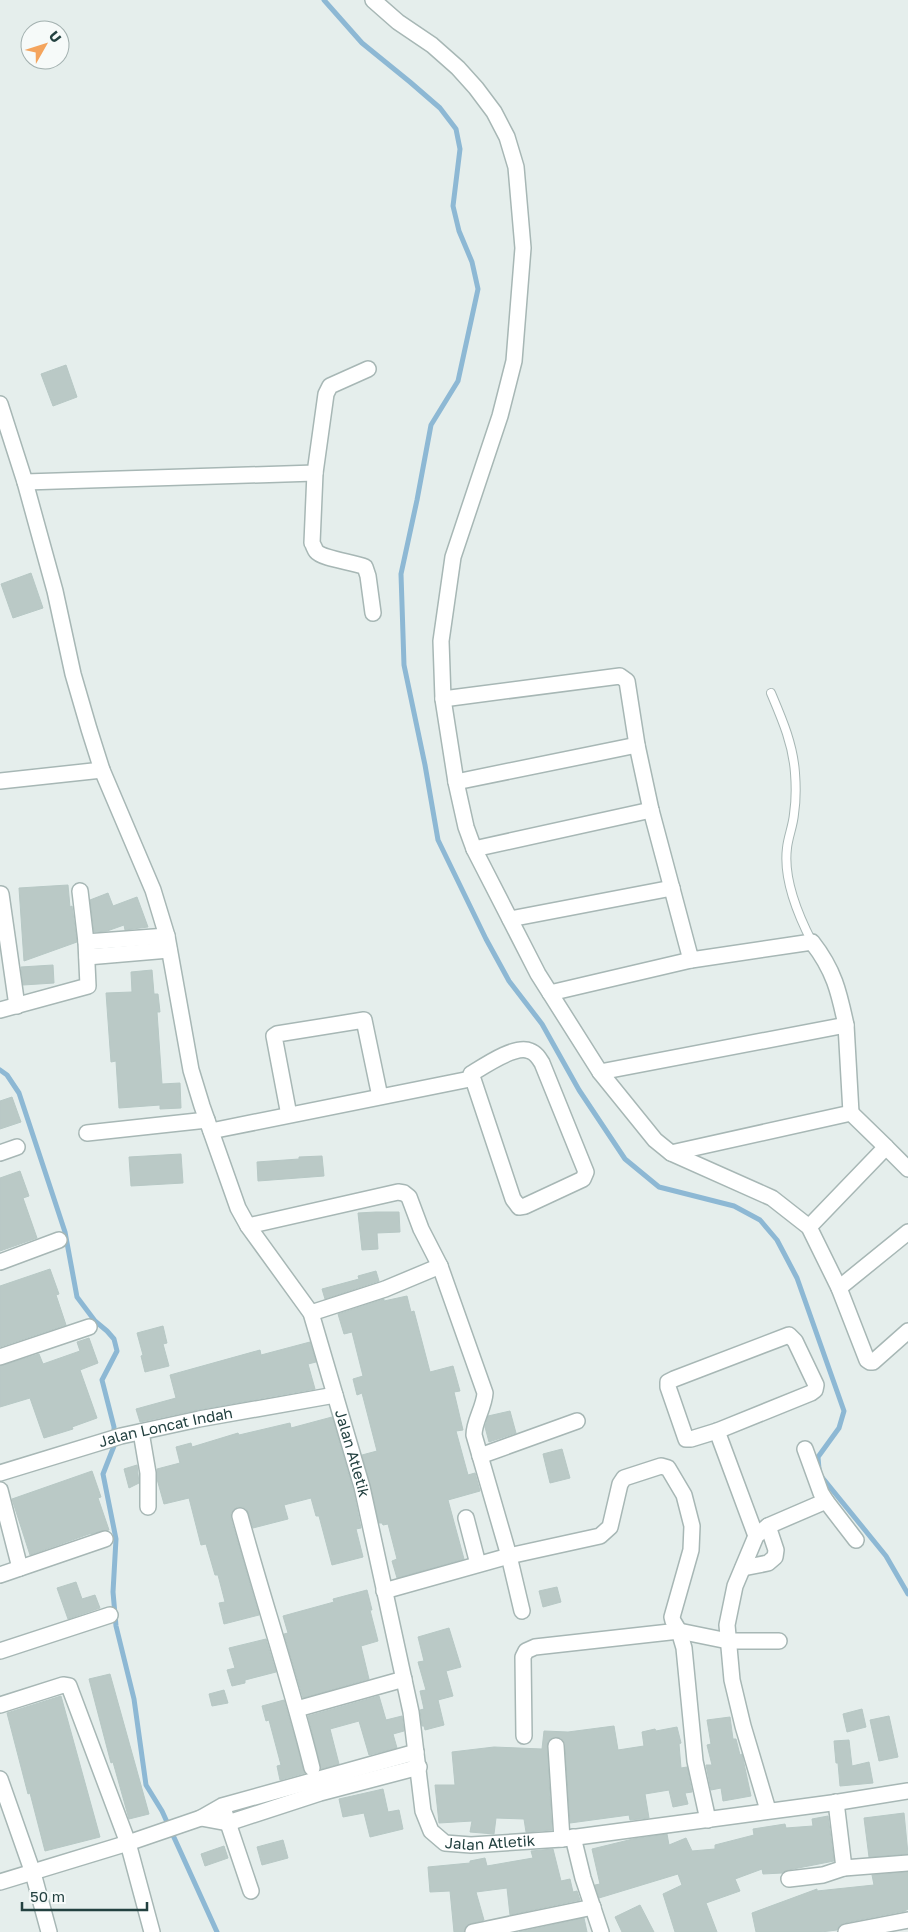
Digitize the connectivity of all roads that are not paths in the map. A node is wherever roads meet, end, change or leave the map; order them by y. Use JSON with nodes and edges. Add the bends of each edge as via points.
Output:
{"nodes":[{"id":1,"x":373,"y":0,"type":"edge"},
{"id":2,"x":368,"y":369,"type":"dead end"},
{"id":3,"x":0,"y":404,"type":"edge"},
{"id":4,"x":315,"y":473,"type":"junction"},
{"id":5,"x":24,"y":482,"type":"junction"},
{"id":6,"x":373,"y":613,"type":"dead end"},
{"id":7,"x":771,"y":693,"type":"dead end"},
{"id":8,"x":443,"y":699,"type":"junction"},
{"id":9,"x":638,"y":745,"type":"junction"},
{"id":10,"x":102,"y":770,"type":"junction"},
{"id":11,"x":0,"y":781,"type":"edge"},
{"id":12,"x":456,"y":782,"type":"junction"},
{"id":13,"x":652,"y":810,"type":"junction"},
{"id":14,"x":474,"y":849,"type":"junction"},
{"id":15,"x":672,"y":888,"type":"junction"},
{"id":16,"x":80,"y":891,"type":"dead end"},
{"id":17,"x":1,"y":894,"type":"dead end"},
{"id":18,"x":510,"y":919,"type":"junction"},
{"id":19,"x":812,"y":942,"type":"junction"},
{"id":20,"x":168,"y":943,"type":"junction"},
{"id":21,"x":87,"y":950,"type":"junction"},
{"id":22,"x":691,"y":960,"type":"junction"},
{"id":23,"x":550,"y":993,"type":"junction"},
{"id":24,"x":17,"y":1006,"type":"junction"},
{"id":25,"x":0,"y":1010,"type":"edge"},
{"id":26,"x":846,"y":1026,"type":"junction"},
{"id":27,"x":600,"y":1072,"type":"junction"},
{"id":28,"x":472,"y":1076,"type":"junction"},
{"id":29,"x":379,"y":1092,"type":"junction"},
{"id":30,"x":288,"y":1110,"type":"junction"},
{"id":31,"x":850,"y":1113,"type":"junction"},
{"id":32,"x":209,"y":1125,"type":"junction"},
{"id":33,"x":87,"y":1133,"type":"dead end"},
{"id":34,"x":17,"y":1147,"type":"dead end"},
{"id":35,"x":886,"y":1147,"type":"junction"},
{"id":36,"x":0,"y":1153,"type":"edge"},
{"id":37,"x":671,"y":1153,"type":"junction"},
{"id":38,"x":908,"y":1169,"type":"edge"},
{"id":39,"x":248,"y":1226,"type":"junction"},
{"id":40,"x":809,"y":1227,"type":"junction"},
{"id":41,"x":908,"y":1232,"type":"edge"},
{"id":42,"x":59,"y":1240,"type":"dead end"},
{"id":43,"x":0,"y":1262,"type":"edge"},
{"id":44,"x":440,"y":1266,"type":"junction"},
{"id":45,"x":839,"y":1288,"type":"junction"},
{"id":46,"x":311,"y":1313,"type":"junction"},
{"id":47,"x":89,"y":1327,"type":"dead end"},
{"id":48,"x":908,"y":1331,"type":"edge"},
{"id":49,"x":0,"y":1357,"type":"edge"},
{"id":50,"x":335,"y":1395,"type":"junction"},
{"id":51,"x":577,"y":1421,"type":"dead end"},
{"id":52,"x":717,"y":1431,"type":"junction"},
{"id":53,"x":140,"y":1432,"type":"junction"},
{"id":54,"x":805,"y":1450,"type":"dead end"},
{"id":55,"x":480,"y":1456,"type":"junction"},
{"id":56,"x":0,"y":1473,"type":"edge"},
{"id":57,"x":0,"y":1490,"type":"edge"},
{"id":58,"x":826,"y":1501,"type":"junction"},
{"id":59,"x":148,"y":1507,"type":"dead end"},
{"id":60,"x":240,"y":1516,"type":"dead end"},
{"id":61,"x":466,"y":1518,"type":"dead end"},
{"id":62,"x":768,"y":1526,"type":"junction"},
{"id":63,"x":756,"y":1536,"type":"junction"},
{"id":64,"x":105,"y":1538,"type":"dead end"},
{"id":65,"x":856,"y":1540,"type":"dead end"},
{"id":66,"x":509,"y":1556,"type":"junction"},
{"id":67,"x":478,"y":1564,"type":"junction"},
{"id":68,"x":20,"y":1568,"type":"junction"},
{"id":69,"x":743,"y":1568,"type":"junction"},
{"id":70,"x":1,"y":1571,"type":"edge"},
{"id":71,"x":384,"y":1591,"type":"junction"},
{"id":72,"x":522,"y":1611,"type":"dead end"},
{"id":73,"x":110,"y":1615,"type":"dead end"},
{"id":74,"x":679,"y":1631,"type":"junction"},
{"id":75,"x":728,"y":1641,"type":"junction"},
{"id":76,"x":778,"y":1642,"type":"dead end"},
{"id":77,"x":0,"y":1651,"type":"edge"},
{"id":78,"x":404,"y":1679,"type":"junction"},
{"id":79,"x":0,"y":1705,"type":"edge"},
{"id":80,"x":297,"y":1709,"type":"junction"},
{"id":81,"x":524,"y":1736,"type":"dead end"},
{"id":82,"x":556,"y":1746,"type":"dead end"},
{"id":83,"x":418,"y":1760,"type":"junction"},
{"id":84,"x":312,"y":1768,"type":"dead end"},
{"id":85,"x":0,"y":1779,"type":"edge"},
{"id":86,"x":908,"y":1791,"type":"edge"},
{"id":87,"x":836,"y":1802,"type":"junction"},
{"id":88,"x":222,"y":1806,"type":"junction"},
{"id":89,"x":768,"y":1810,"type":"junction"},
{"id":90,"x":201,"y":1818,"type":"junction"},
{"id":91,"x":708,"y":1820,"type":"junction"},
{"id":92,"x":228,"y":1823,"type":"junction"},
{"id":93,"x":567,"y":1838,"type":"junction"},
{"id":94,"x":128,"y":1843,"type":"junction"},
{"id":95,"x":908,"y":1862,"type":"edge"},
{"id":96,"x":844,"y":1868,"type":"junction"},
{"id":97,"x":33,"y":1873,"type":"junction"},
{"id":98,"x":789,"y":1879,"type":"dead end"},
{"id":99,"x":0,"y":1882,"type":"edge"},
{"id":100,"x":251,"y":1890,"type":"dead end"},
{"id":101,"x":593,"y":1907,"type":"junction"},
{"id":102,"x":908,"y":1920,"type":"edge"},
{"id":103,"x":49,"y":1932,"type":"edge"},
{"id":104,"x":152,"y":1932,"type":"edge"},
{"id":105,"x":473,"y":1932,"type":"edge"},
{"id":106,"x":602,"y":1932,"type":"edge"},
{"id":107,"x":846,"y":1932,"type":"edge"}],
"edges":[{"from":1,"to":8,"type":"street","via":[[432,45],[476,88],[507,137],[516,167],[523,248],[514,360],[500,416],[453,557],[440,641]]},
{"from":2,"to":4,"type":"street","via":[[330,386],[326,394]]},
{"from":3,"to":5,"type":"street","name":"Jalan Atletik"},
{"from":4,"to":5,"type":"street"},
{"from":4,"to":6,"type":"street","via":[[312,544],[321,555],[365,567]]},
{"from":5,"to":10,"type":"street","name":"Jalan Atletik","via":[[55,591],[73,674]]},
{"from":7,"to":19,"type":"lane","via":[[792,748],[795,773],[794,815],[786,859],[790,884],[795,906]]},
{"from":8,"to":9,"type":"street","via":[[620,676],[626,681]]},
{"from":8,"to":12,"type":"street"},
{"from":9,"to":12,"type":"street"},
{"from":9,"to":13,"type":"street"},
{"from":10,"to":11,"type":"street"},
{"from":10,"to":20,"type":"street","name":"Jalan Atletik","via":[[153,890]]},
{"from":12,"to":14,"type":"street"},
{"from":13,"to":14,"type":"street"},
{"from":13,"to":15,"type":"street"},
{"from":14,"to":18,"type":"street"},
{"from":15,"to":18,"type":"street"},
{"from":15,"to":22,"type":"street"},
{"from":16,"to":21,"type":"street"},
{"from":17,"to":24,"type":"street"},
{"from":18,"to":23,"type":"street"},
{"from":19,"to":22,"type":"street"},
{"from":19,"to":26,"type":"street","via":[[835,977]]},
{"from":20,"to":21,"type":"street"},
{"from":20,"to":32,"type":"street","name":"Jalan Atletik","via":[[191,1070]]},
{"from":21,"to":24,"type":"street","via":[[89,984],[86,987]]},
{"from":22,"to":23,"type":"street"},
{"from":23,"to":27,"type":"street"},
{"from":24,"to":25,"type":"street"},
{"from":26,"to":27,"type":"street"},
{"from":26,"to":31,"type":"street"},
{"from":27,"to":37,"type":"street","via":[[655,1140]]},
{"from":28,"to":28,"type":"street","via":[[518,1207],[583,1179],[586,1172],[536,1054],[524,1049],[511,1052]]},
{"from":28,"to":29,"type":"street"},
{"from":28,"to":32,"type":"street"},
{"from":29,"to":30,"type":"street"},
{"from":29,"to":30,"type":"street","via":[[364,1020],[277,1034],[274,1036]]},
{"from":30,"to":32,"type":"street"},
{"from":31,"to":35,"type":"street"},
{"from":31,"to":37,"type":"street"},
{"from":32,"to":33,"type":"street"},
{"from":32,"to":39,"type":"street","name":"Jalan Atletik","via":[[238,1208]]},
{"from":34,"to":36,"type":"street"},
{"from":35,"to":38,"type":"street"},
{"from":35,"to":40,"type":"street"},
{"from":37,"to":40,"type":"street","via":[[772,1198]]},
{"from":39,"to":44,"type":"street","via":[[366,1198],[404,1193],[409,1197]]},
{"from":39,"to":46,"type":"street","name":"Jalan Atletik"},
{"from":40,"to":45,"type":"street"},
{"from":41,"to":45,"type":"street"},
{"from":42,"to":43,"type":"street"},
{"from":44,"to":46,"type":"street","via":[[385,1289]]},
{"from":44,"to":55,"type":"street","via":[[485,1393],[474,1428]]},
{"from":45,"to":48,"type":"street","via":[[870,1362]]},
{"from":46,"to":50,"type":"street","name":"Jalan Atletik"},
{"from":47,"to":49,"type":"street"},
{"from":50,"to":53,"type":"street","name":"Jalan Loncat Indah"},
{"from":50,"to":71,"type":"street","name":"Jalan Atletik","via":[[362,1487]]},
{"from":51,"to":55,"type":"street"},
{"from":52,"to":52,"type":"street","via":[[816,1390],[791,1336],[668,1382],[686,1439]]},
{"from":52,"to":63,"type":"street"},
{"from":53,"to":56,"type":"street","name":"Jalan Loncat Indah"},
{"from":53,"to":59,"type":"street","via":[[148,1473]]},
{"from":54,"to":58,"type":"street"},
{"from":55,"to":66,"type":"street"},
{"from":57,"to":68,"type":"street"},
{"from":58,"to":62,"type":"street"},
{"from":58,"to":65,"type":"street"},
{"from":60,"to":80,"type":"street"},
{"from":61,"to":67,"type":"street"},
{"from":62,"to":63,"type":"street"},
{"from":62,"to":69,"type":"street","via":[[776,1550],[775,1557],[768,1563]]},
{"from":63,"to":69,"type":"street"},
{"from":64,"to":68,"type":"street"},
{"from":66,"to":67,"type":"street"},
{"from":66,"to":72,"type":"street"},
{"from":66,"to":74,"type":"street","via":[[600,1536],[610,1527],[622,1480],[661,1466],[668,1468],[684,1495],[692,1526],[691,1550],[672,1612]]},
{"from":67,"to":71,"type":"street"},
{"from":68,"to":70,"type":"street"},
{"from":69,"to":75,"type":"street","via":[[735,1586],[727,1625]]},
{"from":71,"to":78,"type":"street","name":"Jalan Atletik"},
{"from":73,"to":77,"type":"street"},
{"from":74,"to":75,"type":"street"},
{"from":74,"to":81,"type":"street","via":[[535,1647],[526,1651],[523,1657]]},
{"from":74,"to":91,"type":"street","via":[[684,1648],[695,1761]]},
{"from":75,"to":76,"type":"street"},
{"from":75,"to":89,"type":"street","via":[[732,1680]]},
{"from":78,"to":80,"type":"street"},
{"from":78,"to":83,"type":"street","name":"Jalan Atletik"},
{"from":79,"to":94,"type":"street","via":[[63,1685],[69,1686]]},
{"from":80,"to":84,"type":"street"},
{"from":82,"to":93,"type":"street"},
{"from":83,"to":88,"type":"street"},
{"from":83,"to":92,"type":"street"},
{"from":83,"to":93,"type":"street","name":"Jalan Atletik","via":[[423,1810],[431,1831],[445,1843]]},
{"from":85,"to":97,"type":"street"},
{"from":86,"to":87,"type":"street","name":"Jalan Atletik"},
{"from":87,"to":89,"type":"street","name":"Jalan Atletik"},
{"from":87,"to":96,"type":"street"},
{"from":88,"to":90,"type":"street"},
{"from":88,"to":92,"type":"street"},
{"from":89,"to":91,"type":"street","name":"Jalan Atletik"},
{"from":90,"to":92,"type":"street"},
{"from":90,"to":94,"type":"street"},
{"from":91,"to":93,"type":"street","name":"Jalan Atletik"},
{"from":92,"to":100,"type":"street"},
{"from":93,"to":101,"type":"street"},
{"from":94,"to":97,"type":"street"},
{"from":94,"to":104,"type":"street"},
{"from":95,"to":96,"type":"street"},
{"from":96,"to":98,"type":"street","via":[[823,1875]]},
{"from":97,"to":99,"type":"street"},
{"from":97,"to":103,"type":"street"},
{"from":101,"to":105,"type":"street"},
{"from":101,"to":106,"type":"street"},
{"from":102,"to":107,"type":"street"}]}
